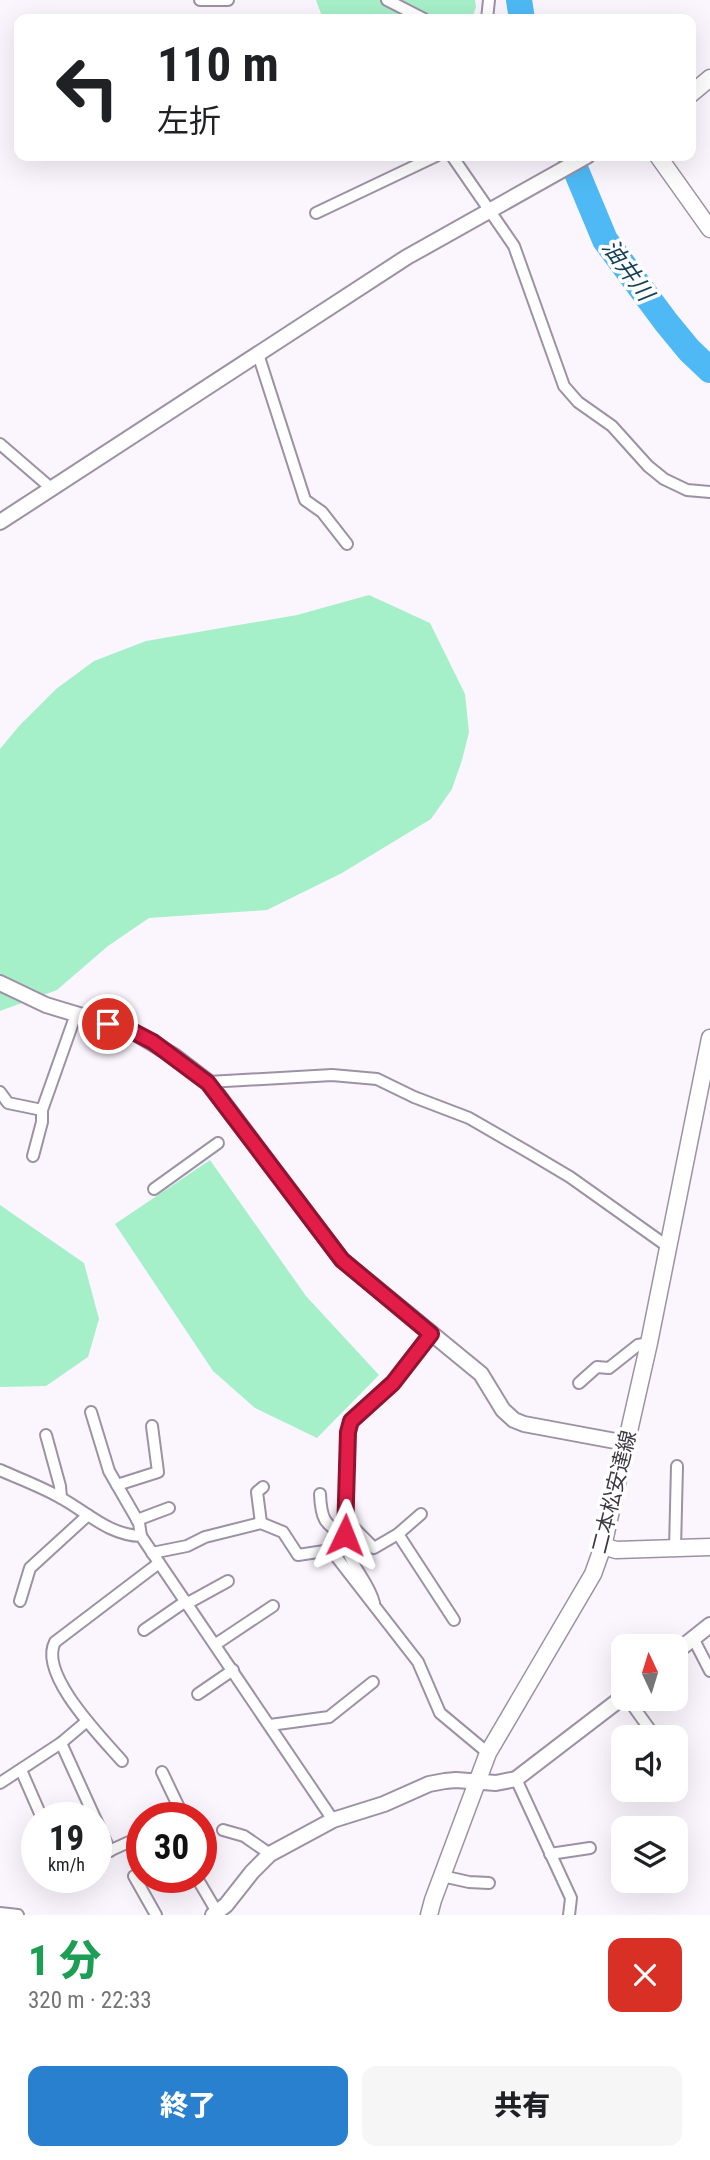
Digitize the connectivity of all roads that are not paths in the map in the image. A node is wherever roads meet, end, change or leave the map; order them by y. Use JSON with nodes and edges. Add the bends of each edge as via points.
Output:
{"nodes":[{"id":1,"x":200,"y":0,"type":"edge"},
{"id":2,"x":228,"y":0,"type":"edge"},
{"id":3,"x":387,"y":0,"type":"edge"},
{"id":4,"x":414,"y":14,"type":"edge"},
{"id":5,"x":710,"y":78,"type":"edge"},
{"id":6,"x":696,"y":90,"type":"edge"},
{"id":7,"x":425,"y":161,"type":"edge"},
{"id":8,"x":455,"y":161,"type":"edge"},
{"id":9,"x":577,"y":161,"type":"edge"},
{"id":10,"x":662,"y":161,"type":"edge"},
{"id":11,"x":489,"y":211,"type":"junction"},
{"id":12,"x":316,"y":213,"type":"dead end"},
{"id":13,"x":710,"y":229,"type":"edge"},
{"id":14,"x":258,"y":354,"type":"junction"},
{"id":15,"x":0,"y":444,"type":"edge"},
{"id":16,"x":51,"y":488,"type":"junction"},
{"id":17,"x":710,"y":492,"type":"edge"},
{"id":18,"x":0,"y":523,"type":"edge"},
{"id":19,"x":347,"y":544,"type":"dead end"},
{"id":20,"x":0,"y":983,"type":"edge"},
{"id":21,"x":76,"y":1014,"type":"junction"},
{"id":22,"x":710,"y":1038,"type":"edge"},
{"id":23,"x":208,"y":1083,"type":"junction"},
{"id":24,"x":0,"y":1092,"type":"edge"},
{"id":25,"x":42,"y":1110,"type":"junction"},
{"id":26,"x":218,"y":1143,"type":"dead end"},
{"id":27,"x":33,"y":1156,"type":"dead end"},
{"id":28,"x":154,"y":1189,"type":"dead end"},
{"id":29,"x":667,"y":1246,"type":"junction"},
{"id":30,"x":431,"y":1334,"type":"junction"},
{"id":31,"x":649,"y":1343,"type":"junction"},
{"id":32,"x":579,"y":1383,"type":"dead end"},
{"id":33,"x":91,"y":1412,"type":"dead end"},
{"id":34,"x":152,"y":1426,"type":"dead end"},
{"id":35,"x":46,"y":1435,"type":"dead end"},
{"id":36,"x":626,"y":1443,"type":"junction"},
{"id":37,"x":677,"y":1466,"type":"dead end"},
{"id":38,"x":0,"y":1470,"type":"edge"},
{"id":39,"x":117,"y":1485,"type":"junction"},
{"id":40,"x":263,"y":1487,"type":"dead end"},
{"id":41,"x":320,"y":1494,"type":"dead end"},
{"id":42,"x":61,"y":1497,"type":"junction"},
{"id":43,"x":169,"y":1508,"type":"dead end"},
{"id":44,"x":421,"y":1514,"type":"dead end"},
{"id":45,"x":88,"y":1515,"type":"junction"},
{"id":46,"x":345,"y":1519,"type":"junction"},
{"id":47,"x":137,"y":1520,"type":"junction"},
{"id":48,"x":261,"y":1523,"type":"junction"},
{"id":49,"x":398,"y":1534,"type":"junction"},
{"id":50,"x":345,"y":1535,"type":"junction"},
{"id":51,"x":141,"y":1536,"type":"junction"},
{"id":52,"x":603,"y":1546,"type":"junction"},
{"id":53,"x":710,"y":1547,"type":"edge"},
{"id":54,"x":675,"y":1549,"type":"junction"},
{"id":55,"x":152,"y":1553,"type":"junction"},
{"id":56,"x":159,"y":1563,"type":"junction"},
{"id":57,"x":228,"y":1581,"type":"dead end"},
{"id":58,"x":20,"y":1601,"type":"dead end"},
{"id":59,"x":187,"y":1602,"type":"junction"},
{"id":60,"x":273,"y":1606,"type":"dead end"},
{"id":61,"x":376,"y":1609,"type":"junction"},
{"id":62,"x":454,"y":1620,"type":"dead end"},
{"id":63,"x":710,"y":1625,"type":"edge"},
{"id":64,"x":144,"y":1630,"type":"dead end"},
{"id":65,"x":693,"y":1638,"type":"junction"},
{"id":66,"x":688,"y":1642,"type":"edge"},
{"id":67,"x":216,"y":1644,"type":"junction"},
{"id":68,"x":233,"y":1670,"type":"junction"},
{"id":69,"x":710,"y":1671,"type":"edge"},
{"id":70,"x":373,"y":1682,"type":"dead end"},
{"id":71,"x":198,"y":1694,"type":"dead end"},
{"id":72,"x":611,"y":1708,"type":"edge"},
{"id":73,"x":87,"y":1721,"type":"junction"},
{"id":74,"x":270,"y":1725,"type":"junction"},
{"id":75,"x":61,"y":1743,"type":"junction"},
{"id":76,"x":488,"y":1753,"type":"junction"},
{"id":77,"x":121,"y":1761,"type":"dead end"},
{"id":78,"x":21,"y":1770,"type":"junction"},
{"id":79,"x":162,"y":1772,"type":"dead end"},
{"id":80,"x":516,"y":1779,"type":"junction"},
{"id":81,"x":0,"y":1783,"type":"edge"},
{"id":82,"x":476,"y":1783,"type":"junction"},
{"id":83,"x":35,"y":1802,"type":"edge"},
{"id":84,"x":88,"y":1802,"type":"edge"},
{"id":85,"x":176,"y":1802,"type":"edge"},
{"id":86,"x":333,"y":1819,"type":"junction"},
{"id":87,"x":222,"y":1830,"type":"dead end"},
{"id":88,"x":590,"y":1848,"type":"dead end"},
{"id":89,"x":270,"y":1854,"type":"junction"},
{"id":90,"x":550,"y":1854,"type":"junction"},
{"id":91,"x":442,"y":1876,"type":"junction"},
{"id":92,"x":489,"y":1882,"type":"dead end"},
{"id":93,"x":144,"y":1893,"type":"edge"},
{"id":94,"x":205,"y":1893,"type":"edge"},
{"id":95,"x":0,"y":1913,"type":"edge"},
{"id":96,"x":215,"y":1913,"type":"edge"},
{"id":97,"x":18,"y":1915,"type":"edge"},
{"id":98,"x":156,"y":1915,"type":"edge"},
{"id":99,"x":429,"y":1915,"type":"edge"},
{"id":100,"x":569,"y":1915,"type":"edge"}],
"edges":[{"from":1,"to":2,"type":"street"},
{"from":3,"to":4,"type":"street"},
{"from":5,"to":6,"type":"main road"},
{"from":7,"to":12,"type":"street"},
{"from":8,"to":11,"type":"street"},
{"from":9,"to":11,"type":"street"},
{"from":10,"to":13,"type":"main road"},
{"from":11,"to":14,"type":"street","via":[[407,257]]},
{"from":11,"to":17,"type":"street","via":[[514,246],[564,386],[664,479],[687,490]]},
{"from":14,"to":16,"type":"street"},
{"from":14,"to":19,"type":"street","via":[[305,500],[322,512]]},
{"from":15,"to":16,"type":"street"},
{"from":16,"to":18,"type":"street"},
{"from":20,"to":21,"type":"street"},
{"from":21,"to":23,"type":"street","via":[[132,1031]]},
{"from":21,"to":25,"type":"street"},
{"from":22,"to":29,"type":"main road","name":"二本松安達線"},
{"from":23,"to":29,"type":"street","via":[[332,1075],[377,1080],[469,1118],[570,1177]]},
{"from":23,"to":30,"type":"street","via":[[342,1260]]},
{"from":24,"to":25,"type":"street","via":[[8,1103]]},
{"from":25,"to":27,"type":"street"},
{"from":26,"to":28,"type":"street"},
{"from":29,"to":31,"type":"main road","name":"二本松安達線"},
{"from":30,"to":36,"type":"street","via":[[481,1374],[514,1420]]},
{"from":30,"to":46,"type":"street","via":[[393,1383],[351,1421]]},
{"from":31,"to":32,"type":"street","via":[[638,1345],[609,1368],[597,1367]]},
{"from":31,"to":36,"type":"main road","name":"二本松安達線"},
{"from":33,"to":39,"type":"street"},
{"from":34,"to":39,"type":"street","via":[[158,1472]]},
{"from":35,"to":42,"type":"street"},
{"from":36,"to":52,"type":"main road","name":"二本松安達線"},
{"from":37,"to":54,"type":"street"},
{"from":38,"to":42,"type":"street"},
{"from":39,"to":47,"type":"street"},
{"from":40,"to":48,"type":"street","via":[[257,1492]]},
{"from":41,"to":50,"type":"street","via":[[321,1514],[331,1528]]},
{"from":42,"to":45,"type":"street"},
{"from":43,"to":47,"type":"street"},
{"from":44,"to":49,"type":"street"},
{"from":45,"to":51,"type":"street","via":[[111,1530]]},
{"from":45,"to":58,"type":"street","via":[[30,1568]]},
{"from":46,"to":49,"type":"street","via":[[374,1548]]},
{"from":46,"to":50,"type":"street"},
{"from":47,"to":51,"type":"street"},
{"from":48,"to":55,"type":"street"},
{"from":48,"to":61,"type":"street","via":[[283,1532],[298,1555],[331,1550]]},
{"from":49,"to":62,"type":"street"},
{"from":50,"to":61,"type":"street","via":[[348,1556],[372,1593]]},
{"from":51,"to":55,"type":"street"},
{"from":52,"to":54,"type":"main road"},
{"from":52,"to":76,"type":"main road","name":"二本松安達線","via":[[593,1574]]},
{"from":53,"to":54,"type":"main road"},
{"from":55,"to":56,"type":"street"},
{"from":56,"to":59,"type":"street"},
{"from":56,"to":73,"type":"street","via":[[52,1647],[55,1670]]},
{"from":57,"to":59,"type":"street"},
{"from":59,"to":64,"type":"street"},
{"from":59,"to":67,"type":"street"},
{"from":60,"to":67,"type":"street"},
{"from":61,"to":76,"type":"street","via":[[418,1662],[440,1713]]},
{"from":63,"to":65,"type":"street"},
{"from":65,"to":66,"type":"street"},
{"from":65,"to":69,"type":"street"},
{"from":67,"to":68,"type":"street"},
{"from":68,"to":71,"type":"street"},
{"from":68,"to":74,"type":"street"},
{"from":70,"to":74,"type":"street","via":[[330,1717]]},
{"from":72,"to":80,"type":"street"},
{"from":73,"to":75,"type":"street"},
{"from":73,"to":77,"type":"street"},
{"from":74,"to":86,"type":"street"},
{"from":75,"to":78,"type":"street"},
{"from":75,"to":84,"type":"street"},
{"from":76,"to":82,"type":"main road","name":"二本松安達線"},
{"from":78,"to":81,"type":"street"},
{"from":78,"to":83,"type":"street"},
{"from":79,"to":85,"type":"street"},
{"from":80,"to":82,"type":"street"},
{"from":80,"to":90,"type":"street"},
{"from":82,"to":86,"type":"street","via":[[429,1784]]},
{"from":82,"to":91,"type":"main road","name":"二本松安達線"},
{"from":86,"to":89,"type":"street"},
{"from":87,"to":89,"type":"street","via":[[244,1836]]},
{"from":88,"to":90,"type":"street"},
{"from":89,"to":96,"type":"street"},
{"from":90,"to":100,"type":"street","via":[[571,1898]]},
{"from":91,"to":92,"type":"street"},
{"from":91,"to":99,"type":"main road","name":"二本松安達線"},
{"from":93,"to":98,"type":"street"},
{"from":94,"to":96,"type":"street"},
{"from":95,"to":97,"type":"street"}]}
